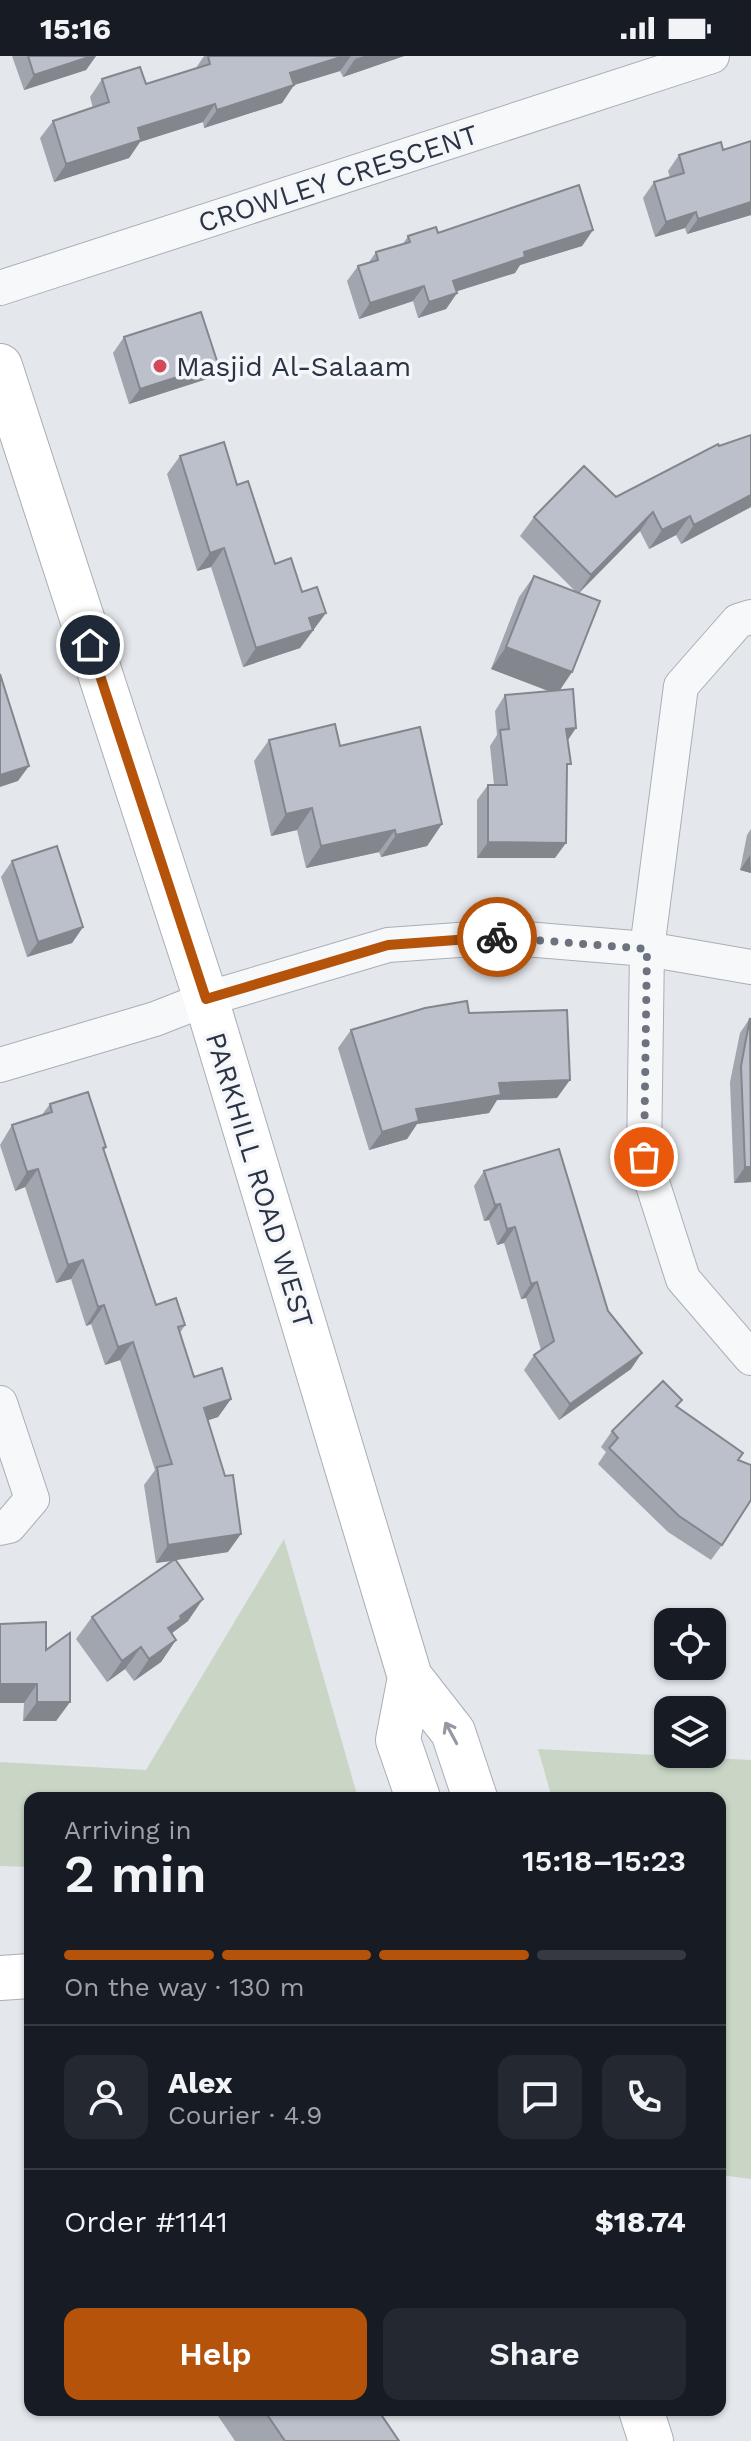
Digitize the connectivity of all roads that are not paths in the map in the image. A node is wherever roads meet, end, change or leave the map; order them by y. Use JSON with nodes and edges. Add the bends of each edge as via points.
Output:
{"nodes":[{"id":1,"x":712,"y":56,"type":"edge"},
{"id":2,"x":656,"y":64,"type":"edge"},
{"id":3,"x":0,"y":288,"type":"edge"},
{"id":4,"x":0,"y":366,"type":"edge"},
{"id":5,"x":751,"y":617,"type":"edge"},
{"id":6,"x":647,"y":949,"type":"junction"},
{"id":7,"x":751,"y":967,"type":"edge"},
{"id":8,"x":206,"y":999,"type":"junction"},
{"id":9,"x":0,"y":1065,"type":"edge"},
{"id":10,"x":751,"y":1358,"type":"edge"},
{"id":11,"x":0,"y":1403,"type":"edge"},
{"id":12,"x":0,"y":1528,"type":"edge"},
{"id":13,"x":410,"y":1677,"type":"junction"},
{"id":14,"x":416,"y":1792,"type":"edge"},
{"id":15,"x":473,"y":1792,"type":"edge"},
{"id":16,"x":24,"y":1976,"type":"edge"},
{"id":17,"x":0,"y":1978,"type":"edge"},
{"id":18,"x":643,"y":2416,"type":"edge"},
{"id":19,"x":651,"y":2441,"type":"edge"}],
"edges":[{"from":1,"to":2,"type":"street","name":"CROWLEY CRESCENT"},
{"from":2,"to":3,"type":"street","name":"CROWLEY CRESCENT"},
{"from":4,"to":8,"type":"main road","name":"PARKHILL ROAD WEST"},
{"from":5,"to":6,"type":"street","via":[[738,621],[681,686]]},
{"from":6,"to":7,"type":"street"},
{"from":6,"to":8,"type":"street","via":[[500,937],[388,945]]},
{"from":6,"to":10,"type":"street","via":[[644,1157],[683,1279]]},
{"from":8,"to":9,"type":"street"},
{"from":8,"to":13,"type":"main road","name":"PARKHILL ROAD WEST"},
{"from":11,"to":12,"type":"street","via":[[32,1499],[9,1526]]},
{"from":13,"to":14,"type":"main road","name":"PARKHILL ROAD WEST","via":[[398,1740]]},
{"from":15,"to":13,"type":"main road","name":"PARKHILL ROAD WEST","one_way":true,"via":[[453,1732]]},
{"from":16,"to":17,"type":"main road"},
{"from":18,"to":19,"type":"main road"}]}
